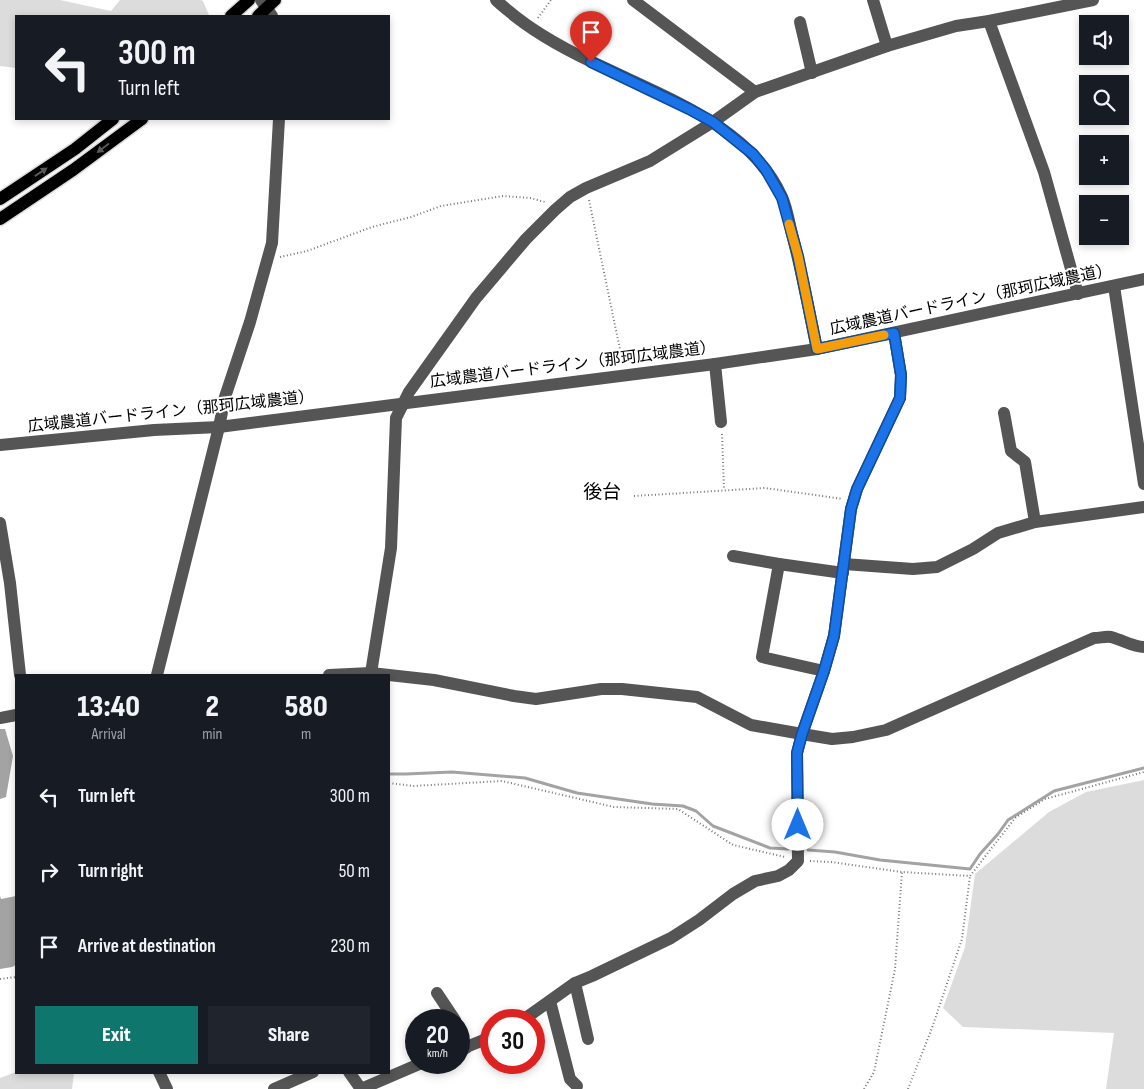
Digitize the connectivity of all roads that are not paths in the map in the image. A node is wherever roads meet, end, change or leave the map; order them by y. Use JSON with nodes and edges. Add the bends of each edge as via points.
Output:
{"nodes":[{"id":1,"x":249,"y":0,"type":"edge"},
{"id":2,"x":496,"y":0,"type":"edge"},
{"id":3,"x":633,"y":0,"type":"edge"},
{"id":4,"x":873,"y":0,"type":"edge"},
{"id":5,"x":1092,"y":0,"type":"edge"},
{"id":6,"x":233,"y":15,"type":"edge"},
{"id":7,"x":989,"y":21,"type":"junction"},
{"id":8,"x":800,"y":22,"type":"dead end"},
{"id":9,"x":887,"y":46,"type":"junction"},
{"id":10,"x":812,"y":73,"type":"junction"},
{"id":11,"x":754,"y":92,"type":"junction"},
{"id":12,"x":113,"y":120,"type":"edge"},
{"id":13,"x":141,"y":120,"type":"edge"},
{"id":14,"x":279,"y":120,"type":"edge"},
{"id":15,"x":713,"y":122,"type":"junction"},
{"id":16,"x":0,"y":199,"type":"edge"},
{"id":17,"x":0,"y":219,"type":"edge"},
{"id":18,"x":1144,"y":280,"type":"edge"},
{"id":19,"x":1114,"y":286,"type":"junction"},
{"id":20,"x":1078,"y":294,"type":"junction"},
{"id":21,"x":894,"y":333,"type":"junction"},
{"id":22,"x":817,"y":349,"type":"junction"},
{"id":23,"x":715,"y":364,"type":"junction"},
{"id":24,"x":404,"y":404,"type":"junction"},
{"id":25,"x":1004,"y":413,"type":"dead end"},
{"id":26,"x":721,"y":422,"type":"road end"},
{"id":27,"x":219,"y":427,"type":"junction"},
{"id":28,"x":0,"y":445,"type":"edge"},
{"id":29,"x":1144,"y":484,"type":"edge"},
{"id":30,"x":1144,"y":507,"type":"edge"},
{"id":31,"x":1035,"y":522,"type":"junction"},
{"id":32,"x":0,"y":523,"type":"edge"},
{"id":33,"x":733,"y":556,"type":"dead end"},
{"id":34,"x":779,"y":564,"type":"junction"},
{"id":35,"x":844,"y":569,"type":"junction"},
{"id":36,"x":1144,"y":648,"type":"edge"},
{"id":37,"x":824,"y":671,"type":"junction"},
{"id":38,"x":371,"y":673,"type":"junction"},
{"id":39,"x":20,"y":674,"type":"edge"},
{"id":40,"x":157,"y":674,"type":"edge"},
{"id":41,"x":350,"y":674,"type":"edge"},
{"id":42,"x":380,"y":674,"type":"edge"},
{"id":43,"x":390,"y":675,"type":"edge"},
{"id":44,"x":15,"y":715,"type":"edge"},
{"id":45,"x":0,"y":718,"type":"edge"},
{"id":46,"x":802,"y":734,"type":"junction"},
{"id":47,"x":575,"y":983,"type":"junction"},
{"id":48,"x":437,"y":993,"type":"dead end"},
{"id":49,"x":550,"y":1001,"type":"junction"},
{"id":50,"x":448,"y":1009,"type":"edge"},
{"id":51,"x":539,"y":1009,"type":"edge"},
{"id":52,"x":588,"y":1039,"type":"dead end"},
{"id":53,"x":405,"y":1070,"type":"edge"},
{"id":54,"x":160,"y":1074,"type":"edge"},
{"id":55,"x":308,"y":1074,"type":"edge"},
{"id":56,"x":350,"y":1074,"type":"edge"},
{"id":57,"x":577,"y":1086,"type":"dead end"},
{"id":58,"x":167,"y":1089,"type":"edge"},
{"id":59,"x":274,"y":1089,"type":"edge"},
{"id":60,"x":361,"y":1089,"type":"edge"}],
"edges":[{"from":1,"to":6,"type":"main road"},
{"from":2,"to":15,"type":"street","via":[[531,28],[591,62]]},
{"from":3,"to":11,"type":"street"},
{"from":4,"to":9,"type":"street"},
{"from":5,"to":7,"type":"street"},
{"from":7,"to":9,"type":"street","via":[[956,26]]},
{"from":7,"to":20,"type":"street","via":[[1044,172]]},
{"from":8,"to":10,"type":"street"},
{"from":9,"to":10,"type":"street"},
{"from":10,"to":11,"type":"street"},
{"from":11,"to":15,"type":"street"},
{"from":16,"to":12,"type":"main road","one_way":true},
{"from":13,"to":17,"type":"main road","one_way":true},
{"from":14,"to":27,"type":"street","via":[[272,243],[250,322],[224,397]]},
{"from":15,"to":22,"type":"street","via":[[753,154],[782,198]]},
{"from":15,"to":24,"type":"street","via":[[650,161],[586,188],[555,210],[476,298]]},
{"from":18,"to":19,"type":"street","name":"広域農道バードライン（那珂広域農道）"},
{"from":19,"to":20,"type":"street","name":"広域農道バードライン（那珂広域農道）"},
{"from":19,"to":29,"type":"street"},
{"from":20,"to":21,"type":"street","name":"広域農道バードライン（那珂広域農道）"},
{"from":21,"to":22,"type":"street","name":"広域農道バードライン（那珂広域農道）"},
{"from":21,"to":35,"type":"street","via":[[901,375],[900,398],[857,489],[851,509]]},
{"from":22,"to":23,"type":"street","name":"広域農道バードライン（那珂広域農道）"},
{"from":23,"to":24,"type":"street","name":"広域農道バードライン（那珂広域農道）"},
{"from":23,"to":26,"type":"street"},
{"from":24,"to":27,"type":"street","name":"広域農道バードライン（那珂広域農道）"},
{"from":24,"to":38,"type":"street","via":[[396,418],[391,548]]},
{"from":25,"to":31,"type":"street","via":[[1011,451],[1025,462]]},
{"from":27,"to":28,"type":"street","name":"広域農道バードライン（那珂広域農道）"},
{"from":27,"to":40,"type":"street"},
{"from":30,"to":31,"type":"street"},
{"from":31,"to":35,"type":"street","via":[[998,533],[937,566]]},
{"from":32,"to":39,"type":"street"},
{"from":33,"to":34,"type":"street"},
{"from":34,"to":35,"type":"street"},
{"from":34,"to":37,"type":"street","via":[[762,657]]},
{"from":35,"to":37,"type":"street","via":[[834,636]]},
{"from":36,"to":46,"type":"street","via":[[1109,637],[1094,638],[886,730],[832,739]]},
{"from":37,"to":46,"type":"street"},
{"from":38,"to":41,"type":"street"},
{"from":38,"to":42,"type":"street"},
{"from":43,"to":46,"type":"street","via":[[536,699],[622,689],[697,697],[751,725]]},
{"from":44,"to":45,"type":"street"},
{"from":46,"to":47,"type":"street","via":[[797,753],[798,860],[789,870],[755,881],[671,938]]},
{"from":47,"to":49,"type":"street"},
{"from":47,"to":52,"type":"street"},
{"from":48,"to":50,"type":"street"},
{"from":49,"to":51,"type":"street"},
{"from":49,"to":57,"type":"street","via":[[570,1079]]},
{"from":53,"to":60,"type":"street"},
{"from":54,"to":58,"type":"street"},
{"from":55,"to":59,"type":"street"},
{"from":56,"to":60,"type":"street"}]}
